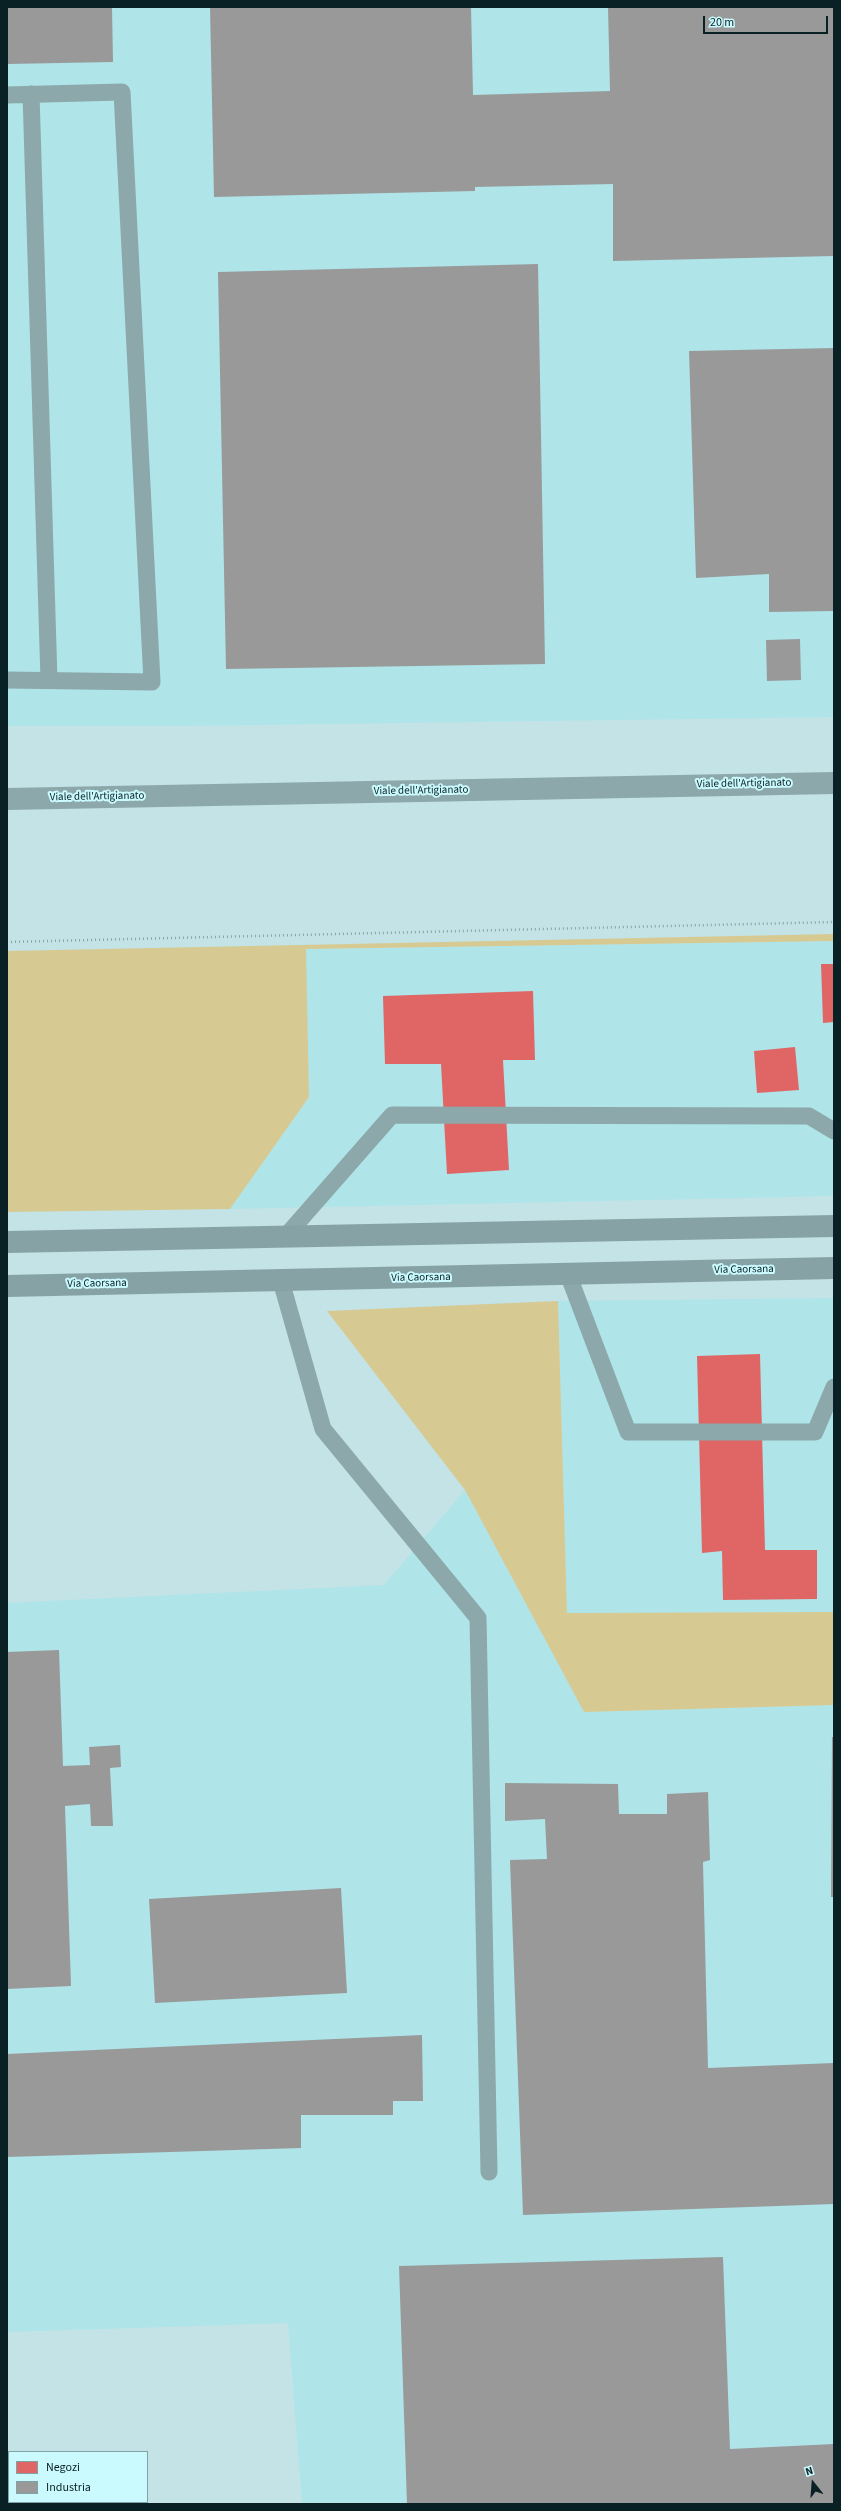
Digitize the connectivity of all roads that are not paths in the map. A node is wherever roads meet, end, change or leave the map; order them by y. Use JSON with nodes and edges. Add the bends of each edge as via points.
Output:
{"nodes":[{"id":1,"x":31,"y":94,"type":"junction"},
{"id":2,"x":7,"y":95,"type":"edge"},
{"id":3,"x":7,"y":680,"type":"edge"},
{"id":4,"x":48,"y":680,"type":"junction"},
{"id":5,"x":834,"y":783,"type":"edge"},
{"id":6,"x":7,"y":799,"type":"edge"},
{"id":7,"x":834,"y":1131,"type":"edge"},
{"id":8,"x":834,"y":1226,"type":"edge"},
{"id":9,"x":285,"y":1237,"type":"junction"},
{"id":10,"x":7,"y":1242,"type":"edge"},
{"id":11,"x":834,"y":1268,"type":"edge"},
{"id":12,"x":568,"y":1274,"type":"junction"},
{"id":13,"x":280,"y":1281,"type":"junction"},
{"id":14,"x":7,"y":1286,"type":"edge"},
{"id":15,"x":834,"y":1387,"type":"edge"},
{"id":16,"x":489,"y":2172,"type":"dead end"}],
"edges":[{"from":1,"to":2,"type":"lane"},
{"from":1,"to":4,"type":"lane"},
{"from":1,"to":4,"type":"lane","via":[[122,92],[152,682]]},
{"from":3,"to":4,"type":"lane"},
{"from":5,"to":6,"type":"street","name":"Viale dell'Artigianato"},
{"from":7,"to":9,"type":"lane","via":[[809,1116],[392,1115]]},
{"from":8,"to":9,"type":"main road"},
{"from":9,"to":10,"type":"main road"},
{"from":11,"to":12,"type":"main road","name":"Via Caorsana"},
{"from":12,"to":13,"type":"main road","name":"Via Caorsana"},
{"from":12,"to":15,"type":"lane","via":[[628,1432],[815,1432]]},
{"from":13,"to":14,"type":"main road","name":"Via Caorsana"},
{"from":13,"to":16,"type":"lane","via":[[323,1429],[478,1618]]}]}
